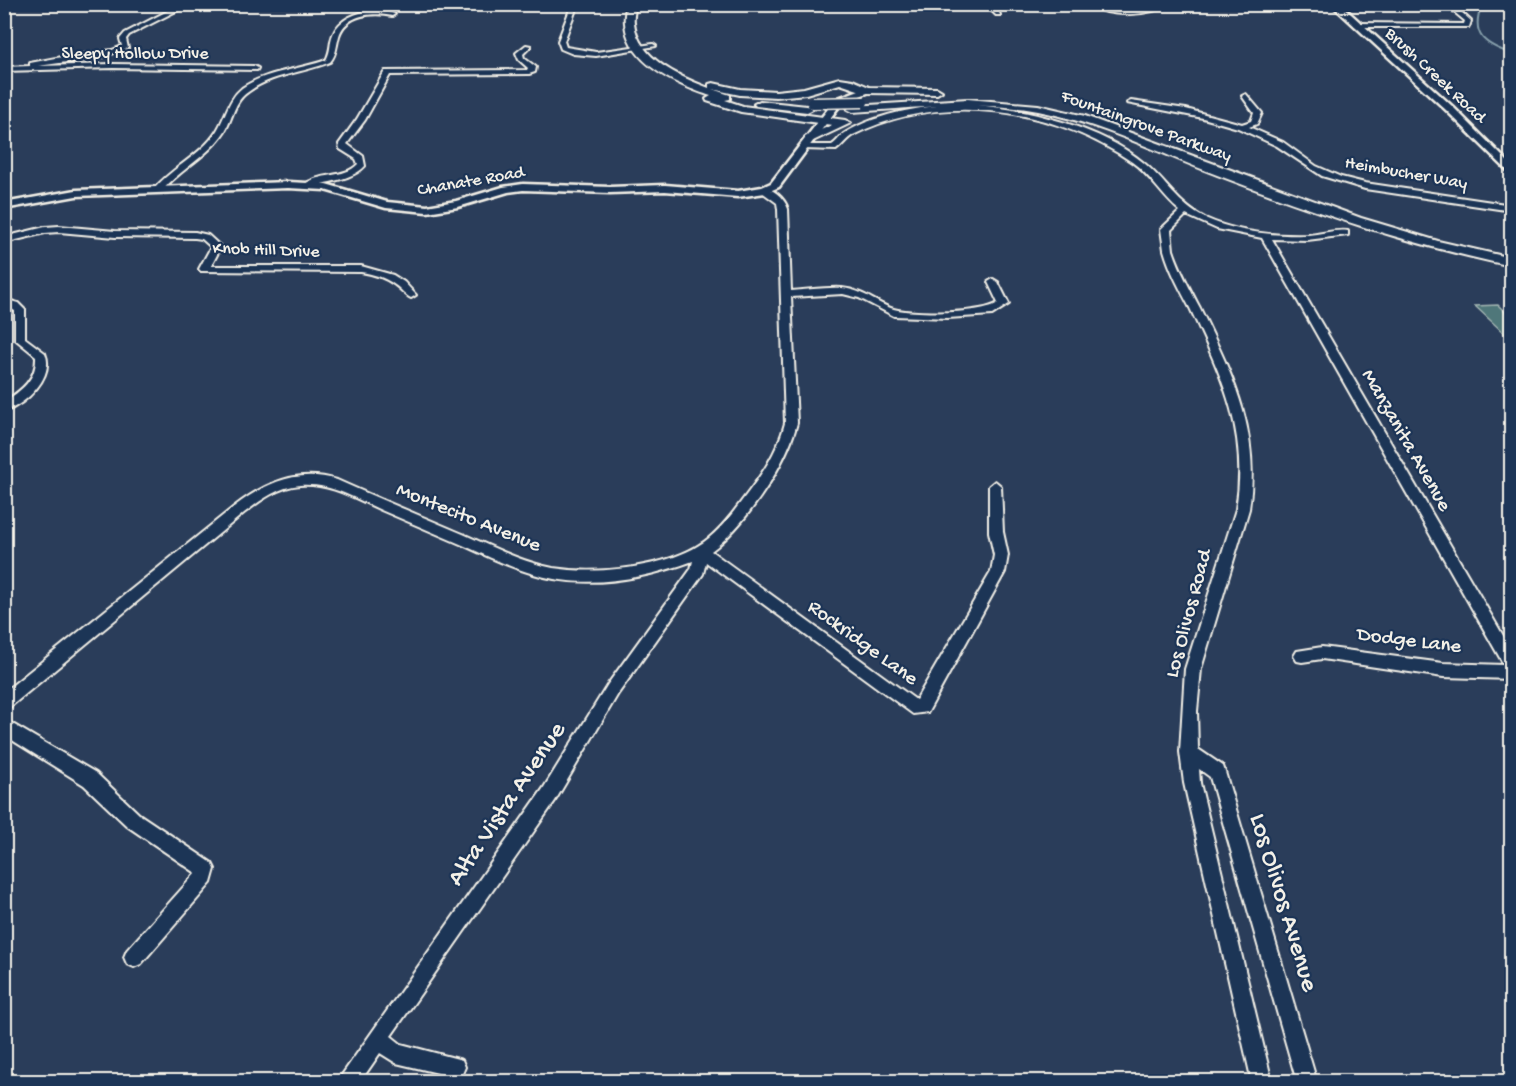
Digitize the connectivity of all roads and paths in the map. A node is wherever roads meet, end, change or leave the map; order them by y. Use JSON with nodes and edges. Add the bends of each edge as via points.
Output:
{"nodes":[{"id":1,"x":187,"y":4,"type":"edge"},
{"id":2,"x":576,"y":4,"type":"edge"},
{"id":3,"x":631,"y":4,"type":"edge"},
{"id":4,"x":993,"y":4,"type":"edge"},
{"id":5,"x":1090,"y":4,"type":"edge"},
{"id":6,"x":1170,"y":4,"type":"edge"},
{"id":7,"x":1335,"y":4,"type":"edge"},
{"id":8,"x":1457,"y":4,"type":"edge"},
{"id":9,"x":392,"y":14,"type":"dead end"},
{"id":10,"x":998,"y":14,"type":"dead end"},
{"id":11,"x":1357,"y":26,"type":"junction"},
{"id":12,"x":651,"y":42,"type":"joint"},
{"id":13,"x":528,"y":46,"type":"dead end"},
{"id":14,"x":639,"y":48,"type":"junction"},
{"id":15,"x":254,"y":68,"type":"dead end"},
{"id":16,"x":4,"y":69,"type":"edge"},
{"id":17,"x":16,"y":70,"type":"junction"},
{"id":18,"x":661,"y":70,"type":"junction"},
{"id":19,"x":713,"y":86,"type":"junction"},
{"id":20,"x":1246,"y":96,"type":"dead end"},
{"id":21,"x":861,"y":100,"type":"junction"},
{"id":22,"x":958,"y":101,"type":"junction"},
{"id":23,"x":1131,"y":103,"type":"dead end"},
{"id":24,"x":809,"y":106,"type":"junction"},
{"id":25,"x":824,"y":120,"type":"junction"},
{"id":26,"x":845,"y":123,"type":"junction"},
{"id":27,"x":1242,"y":127,"type":"junction"},
{"id":28,"x":806,"y":143,"type":"junction"},
{"id":29,"x":1511,"y":171,"type":"edge"},
{"id":30,"x":308,"y":185,"type":"junction"},
{"id":31,"x":158,"y":190,"type":"junction"},
{"id":32,"x":765,"y":190,"type":"junction"},
{"id":33,"x":4,"y":206,"type":"edge"},
{"id":34,"x":1512,"y":208,"type":"edge"},
{"id":35,"x":1185,"y":211,"type":"junction"},
{"id":36,"x":1345,"y":233,"type":"dead end"},
{"id":37,"x":1265,"y":235,"type":"junction"},
{"id":38,"x":4,"y":240,"type":"edge"},
{"id":39,"x":1512,"y":254,"type":"edge"},
{"id":40,"x":1512,"y":262,"type":"edge"},
{"id":41,"x":993,"y":282,"type":"dead end"},
{"id":42,"x":786,"y":294,"type":"junction"},
{"id":43,"x":411,"y":295,"type":"dead end"},
{"id":44,"x":4,"y":302,"type":"edge"},
{"id":45,"x":4,"y":408,"type":"edge"},
{"id":46,"x":995,"y":486,"type":"dead end"},
{"id":47,"x":701,"y":551,"type":"junction"},
{"id":48,"x":1302,"y":656,"type":"dead end"},
{"id":49,"x":1512,"y":666,"type":"edge"},
{"id":50,"x":1512,"y":672,"type":"edge"},
{"id":51,"x":4,"y":702,"type":"edge"},
{"id":52,"x":4,"y":726,"type":"edge"},
{"id":53,"x":1188,"y":752,"type":"junction"},
{"id":54,"x":134,"y":957,"type":"dead end"},
{"id":55,"x":378,"y":1039,"type":"junction"},
{"id":56,"x":455,"y":1067,"type":"dead end"},
{"id":57,"x":346,"y":1082,"type":"edge"},
{"id":58,"x":1262,"y":1082,"type":"edge"},
{"id":59,"x":1307,"y":1082,"type":"edge"}],
"edges":[{"from":1,"to":17,"type":"street","name":"Sleepy Hollow Drive","via":[[127,34],[123,39],[126,47],[113,54],[53,58]]},
{"from":2,"to":14,"type":"street","via":[[561,41],[563,48],[592,54]]},
{"from":3,"to":14,"type":"main road","name":"Fountaingrove Parkway","via":[[629,25]]},
{"from":4,"to":10,"type":"street"},
{"from":5,"to":6,"type":"street","via":[[1128,12]]},
{"from":7,"to":11,"type":"street","name":"Brush Creek Road"},
{"from":8,"to":11,"type":"street","via":[[1456,11],[1468,21],[1467,26]]},
{"from":9,"to":31,"type":"street","via":[[371,12],[349,19],[339,29],[328,61],[272,77],[244,90],[232,102],[218,136]]},
{"from":11,"to":29,"type":"street","name":"Brush Creek Road","via":[[1449,108]]},
{"from":12,"to":14,"type":"street"},
{"from":12,"to":19,"type":"main road","name":"Fountaingrove Parkway","via":[[674,68]]},
{"from":13,"to":30,"type":"street","via":[[519,53],[532,67],[529,72],[388,74],[343,144],[360,158],[359,169]]},
{"from":14,"to":18,"type":"main road","name":"Fountaingrove Parkway"},
{"from":15,"to":17,"type":"street","name":"Sleepy Hollow Drive","via":[[113,66]]},
{"from":16,"to":17,"type":"street","name":"Sleepy Hollow Drive"},
{"from":18,"to":24,"type":"main road","name":"Fountaingrove Parkway","via":[[728,98]]},
{"from":18,"to":25,"type":"main road","via":[[671,82],[688,91],[741,109]]},
{"from":19,"to":21,"type":"main road","via":[[776,94],[806,91],[840,81],[849,82]]},
{"from":19,"to":24,"type":"main road","name":"Fountaingrove Parkway"},
{"from":20,"to":27,"type":"street","via":[[1258,113],[1254,122]]},
{"from":21,"to":22,"type":"main road","name":"Fountaingrove Parkway"},
{"from":21,"to":24,"type":"main road","name":"Fountaingrove Parkway"},
{"from":21,"to":25,"type":"street","via":[[841,100]]},
{"from":21,"to":39,"type":"main road","name":"Fountaingrove Parkway","via":[[1002,98],[1074,111],[1346,210],[1436,237]]},
{"from":22,"to":26,"type":"main road","via":[[920,105]]},
{"from":22,"to":40,"type":"main road","name":"Fountaingrove Parkway","via":[[1018,105],[1075,117],[1342,216]]},
{"from":23,"to":27,"type":"street","name":"Heimbucher Way","via":[[1191,112]]},
{"from":25,"to":26,"type":"main road"},
{"from":25,"to":28,"type":"street"},
{"from":26,"to":28,"type":"main road"},
{"from":27,"to":34,"type":"street","name":"Heimbucher Way","via":[[1276,141],[1312,168],[1344,181]]},
{"from":28,"to":32,"type":"street","via":[[782,179]]},
{"from":28,"to":35,"type":"street","via":[[832,148],[850,134],[928,109],[953,106],[996,110],[1046,121],[1114,147],[1137,162]]},
{"from":30,"to":31,"type":"street","name":"Chanate Road"},
{"from":30,"to":32,"type":"street","name":"Chanate Road","via":[[414,209],[450,206],[524,187],[665,188],[738,194]]},
{"from":31,"to":33,"type":"street","name":"Chanate Road","via":[[58,195]]},
{"from":32,"to":42,"type":"street","name":"Montecito Avenue","via":[[781,202],[783,209]]},
{"from":35,"to":37,"type":"street","via":[[1225,227]]},
{"from":35,"to":53,"type":"street","name":"Los Olivos Road","via":[[1166,229],[1166,238],[1174,265],[1229,382],[1248,460],[1238,523],[1193,668]]},
{"from":36,"to":37,"type":"street","via":[[1312,237]]},
{"from":37,"to":49,"type":"street","name":"Manzanita Avenue"},
{"from":38,"to":43,"type":"street","name":"Knob Hill Drive","via":[[59,229],[195,235],[205,237],[216,247],[204,269],[361,269],[399,280]]},
{"from":41,"to":42,"type":"street","via":[[1004,304],[992,312],[948,315],[894,313],[863,296],[843,291]]},
{"from":42,"to":47,"type":"street","name":"Montecito Avenue","via":[[791,423],[785,448],[737,519]]},
{"from":44,"to":45,"type":"street","via":[[20,310],[20,339],[41,355],[43,363],[41,376],[31,388]]},
{"from":46,"to":47,"type":"street","name":"Rockridge Lane","via":[[1001,555],[998,572],[922,707],[913,707]]},
{"from":47,"to":51,"type":"street","name":"Montecito Avenue","via":[[637,572],[570,576],[511,561],[333,483],[308,479],[284,482],[264,491],[225,521]]},
{"from":47,"to":55,"type":"street","name":"Alta Vista Avenue","via":[[698,570],[614,689],[549,795]]},
{"from":48,"to":50,"type":"street","name":"Dodge Lane","via":[[1322,653],[1443,670]]},
{"from":52,"to":54,"type":"street","via":[[90,779],[133,820],[206,869],[205,878]]},
{"from":53,"to":58,"type":"street","name":"Los Olivos Road"},
{"from":53,"to":59,"type":"street","name":"Los Olivos Avenue","via":[[1217,772]]},
{"from":55,"to":56,"type":"street","via":[[396,1053]]},
{"from":55,"to":57,"type":"street","name":"Alta Vista Avenue"}]}
